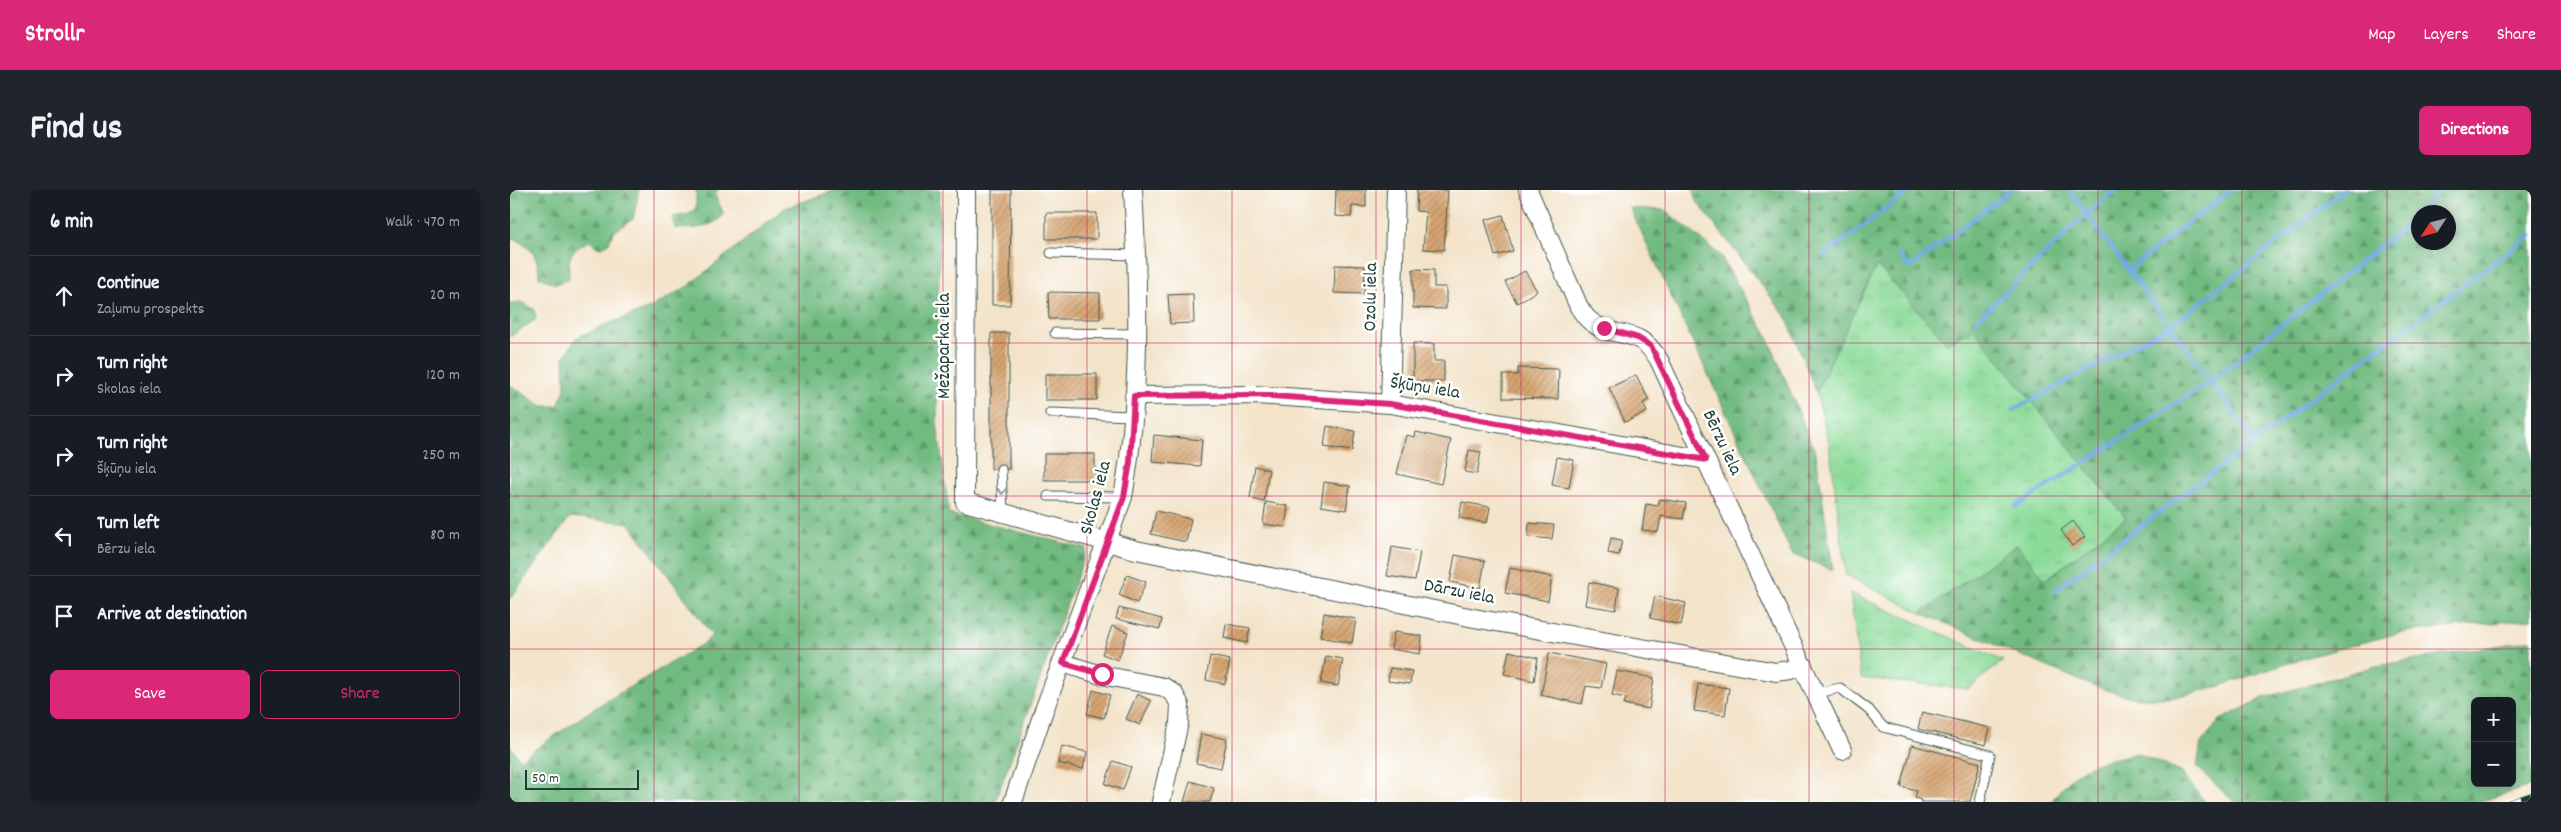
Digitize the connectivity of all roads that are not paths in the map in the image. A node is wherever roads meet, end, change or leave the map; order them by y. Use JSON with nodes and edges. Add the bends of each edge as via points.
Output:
{"nodes":[{"id":1,"x":966,"y":190,"type":"edge"},
{"id":2,"x":1133,"y":190,"type":"edge"},
{"id":3,"x":1396,"y":190,"type":"edge"},
{"id":4,"x":1528,"y":190,"type":"edge"},
{"id":5,"x":1051,"y":253,"type":"dead end"},
{"id":6,"x":1137,"y":255,"type":"junction"},
{"id":7,"x":1055,"y":333,"type":"dead end"},
{"id":8,"x":1137,"y":334,"type":"junction"},
{"id":9,"x":1134,"y":396,"type":"junction"},
{"id":10,"x":1390,"y":404,"type":"junction"},
{"id":11,"x":1050,"y":413,"type":"dead end"},
{"id":12,"x":1132,"y":416,"type":"junction"},
{"id":13,"x":1706,"y":460,"type":"junction"},
{"id":14,"x":1001,"y":469,"type":"dead end"},
{"id":15,"x":1048,"y":496,"type":"dead end"},
{"id":16,"x":1124,"y":497,"type":"junction"},
{"id":17,"x":965,"y":502,"type":"joint"},
{"id":18,"x":1003,"y":513,"type":"junction"},
{"id":19,"x":1107,"y":543,"type":"junction"},
{"id":20,"x":1063,"y":663,"type":"junction"},
{"id":21,"x":1803,"y":665,"type":"junction"},
{"id":22,"x":1817,"y":693,"type":"junction"},
{"id":23,"x":1842,"y":750,"type":"dead end"},
{"id":24,"x":1013,"y":802,"type":"edge"},
{"id":25,"x":1161,"y":802,"type":"edge"},
{"id":26,"x":1980,"y":802,"type":"edge"}],
"edges":[{"from":1,"to":17,"type":"street","name":"Mežaparka iela"},
{"from":2,"to":6,"type":"street","name":"Skolas iela"},
{"from":3,"to":10,"type":"street","name":"Ozolu iela"},
{"from":4,"to":13,"type":"street","name":"Bērzu iela","via":[[1579,307],[1589,320],[1651,346]]},
{"from":5,"to":6,"type":"lane"},
{"from":6,"to":8,"type":"street","name":"Skolas iela"},
{"from":7,"to":8,"type":"lane"},
{"from":8,"to":9,"type":"street","name":"Skolas iela"},
{"from":9,"to":10,"type":"street","name":"Šķūņu iela","via":[[1255,395]]},
{"from":9,"to":12,"type":"street","name":"Skolas iela"},
{"from":10,"to":13,"type":"street","name":"Šķūņu iela"},
{"from":11,"to":12,"type":"lane"},
{"from":12,"to":16,"type":"street","name":"Skolas iela","via":[[1130,462]]},
{"from":13,"to":21,"type":"street","name":"Bērzu iela"},
{"from":14,"to":18,"type":"lane","one_way":true},
{"from":15,"to":16,"type":"lane"},
{"from":16,"to":19,"type":"street","name":"Skolas iela"},
{"from":17,"to":18,"type":"street","name":"Dārzu iela"},
{"from":18,"to":19,"type":"street","name":"Dārzu iela"},
{"from":19,"to":20,"type":"street","name":"Skolas iela"},
{"from":19,"to":21,"type":"street","name":"Dārzu iela","via":[[1474,618],[1776,672]]},
{"from":20,"to":24,"type":"street","name":"Skolas iela"},
{"from":20,"to":25,"type":"street","via":[[1164,686],[1174,694],[1180,705],[1179,724]]},
{"from":21,"to":22,"type":"street","name":"Bērzu iela"},
{"from":22,"to":23,"type":"street","name":"Bērzu iela"},
{"from":22,"to":26,"type":"lane","via":[[1840,688],[1869,710],[1883,727],[1990,755]]}]}
